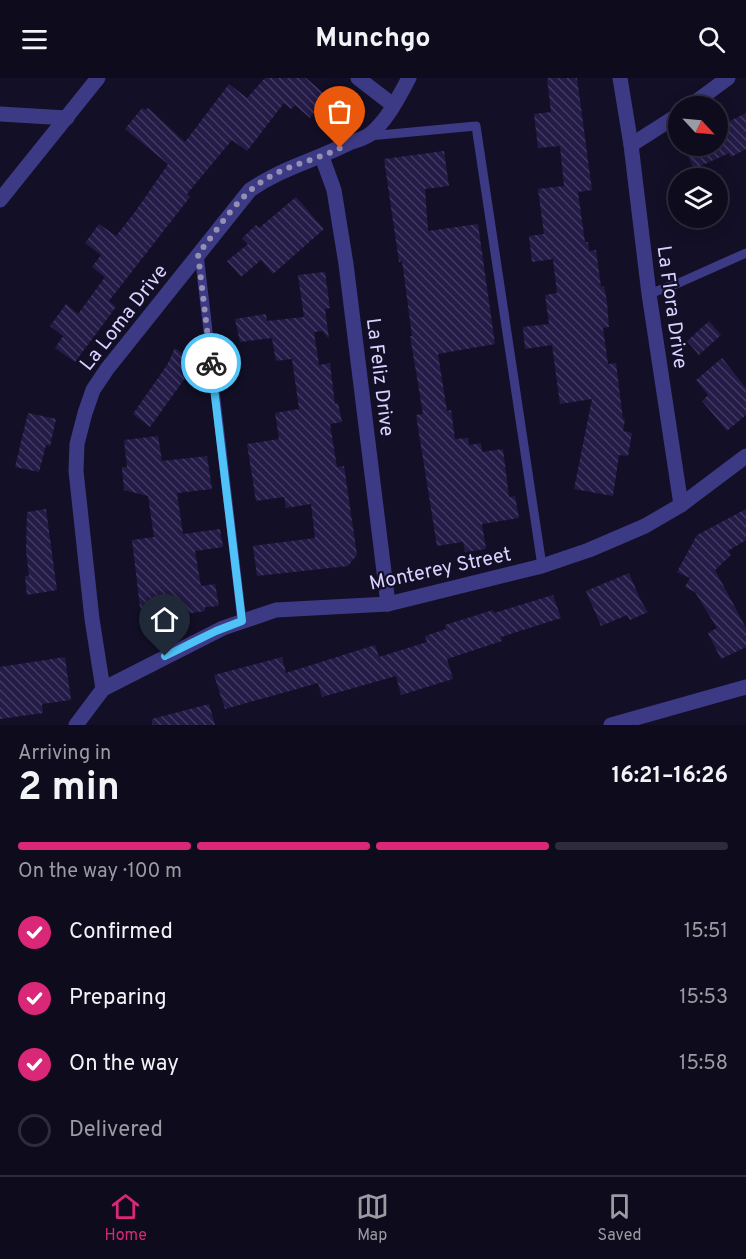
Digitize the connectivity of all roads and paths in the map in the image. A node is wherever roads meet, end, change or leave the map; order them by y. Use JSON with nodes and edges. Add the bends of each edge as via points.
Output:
{"nodes":[{"id":1,"x":98,"y":78,"type":"edge"},
{"id":2,"x":358,"y":78,"type":"edge"},
{"id":3,"x":409,"y":78,"type":"edge"},
{"id":4,"x":620,"y":78,"type":"edge"},
{"id":5,"x":728,"y":78,"type":"edge"},
{"id":6,"x":704,"y":96,"type":"edge"},
{"id":7,"x":393,"y":105,"type":"junction"},
{"id":8,"x":0,"y":114,"type":"edge"},
{"id":9,"x":67,"y":118,"type":"junction"},
{"id":10,"x":668,"y":121,"type":"edge"},
{"id":11,"x":367,"y":137,"type":"junction"},
{"id":12,"x":631,"y":145,"type":"junction"},
{"id":13,"x":322,"y":157,"type":"junction"},
{"id":14,"x":0,"y":200,"type":"edge"},
{"id":15,"x":746,"y":253,"type":"edge"},
{"id":16,"x":198,"y":254,"type":"junction"},
{"id":17,"x":649,"y":294,"type":"junction"},
{"id":18,"x":746,"y":456,"type":"edge"},
{"id":19,"x":681,"y":505,"type":"junction"},
{"id":20,"x":542,"y":566,"type":"junction"},
{"id":21,"x":388,"y":604,"type":"junction"},
{"id":22,"x":242,"y":621,"type":"junction"},
{"id":23,"x":746,"y":687,"type":"edge"},
{"id":24,"x":102,"y":689,"type":"junction"},
{"id":25,"x":76,"y":725,"type":"edge"},
{"id":26,"x":611,"y":725,"type":"edge"}],
"edges":[{"from":1,"to":9,"type":"street"},
{"from":2,"to":7,"type":"street"},
{"from":3,"to":7,"type":"street","name":"La Loma Drive"},
{"from":4,"to":12,"type":"street","name":"La Flora Drive"},
{"from":5,"to":6,"type":"street"},
{"from":7,"to":11,"type":"street","name":"La Loma Drive"},
{"from":8,"to":9,"type":"street"},
{"from":9,"to":14,"type":"street"},
{"from":10,"to":12,"type":"street"},
{"from":11,"to":13,"type":"street","name":"La Loma Drive"},
{"from":11,"to":20,"type":"lane","via":[[476,126]]},
{"from":12,"to":17,"type":"street","name":"La Flora Drive"},
{"from":13,"to":16,"type":"street","name":"La Loma Drive","via":[[292,166],[250,190]]},
{"from":13,"to":21,"type":"street","name":"La Feliz Drive","via":[[334,190],[346,264]]},
{"from":15,"to":17,"type":"lane"},
{"from":16,"to":22,"type":"lane"},
{"from":16,"to":24,"type":"street","name":"La Loma Drive","via":[[93,390],[77,444],[76,471]]},
{"from":17,"to":19,"type":"street","name":"La Flora Drive"},
{"from":18,"to":19,"type":"street","name":"Monterey Street"},
{"from":19,"to":20,"type":"street","name":"Monterey Street","via":[[645,526]]},
{"from":20,"to":21,"type":"street","name":"Monterey Street"},
{"from":21,"to":22,"type":"street","name":"Monterey Street","via":[[276,610]]},
{"from":22,"to":24,"type":"street","name":"Monterey Street"},
{"from":23,"to":26,"type":"street"},
{"from":24,"to":25,"type":"street","name":"Monterey Street"}]}
